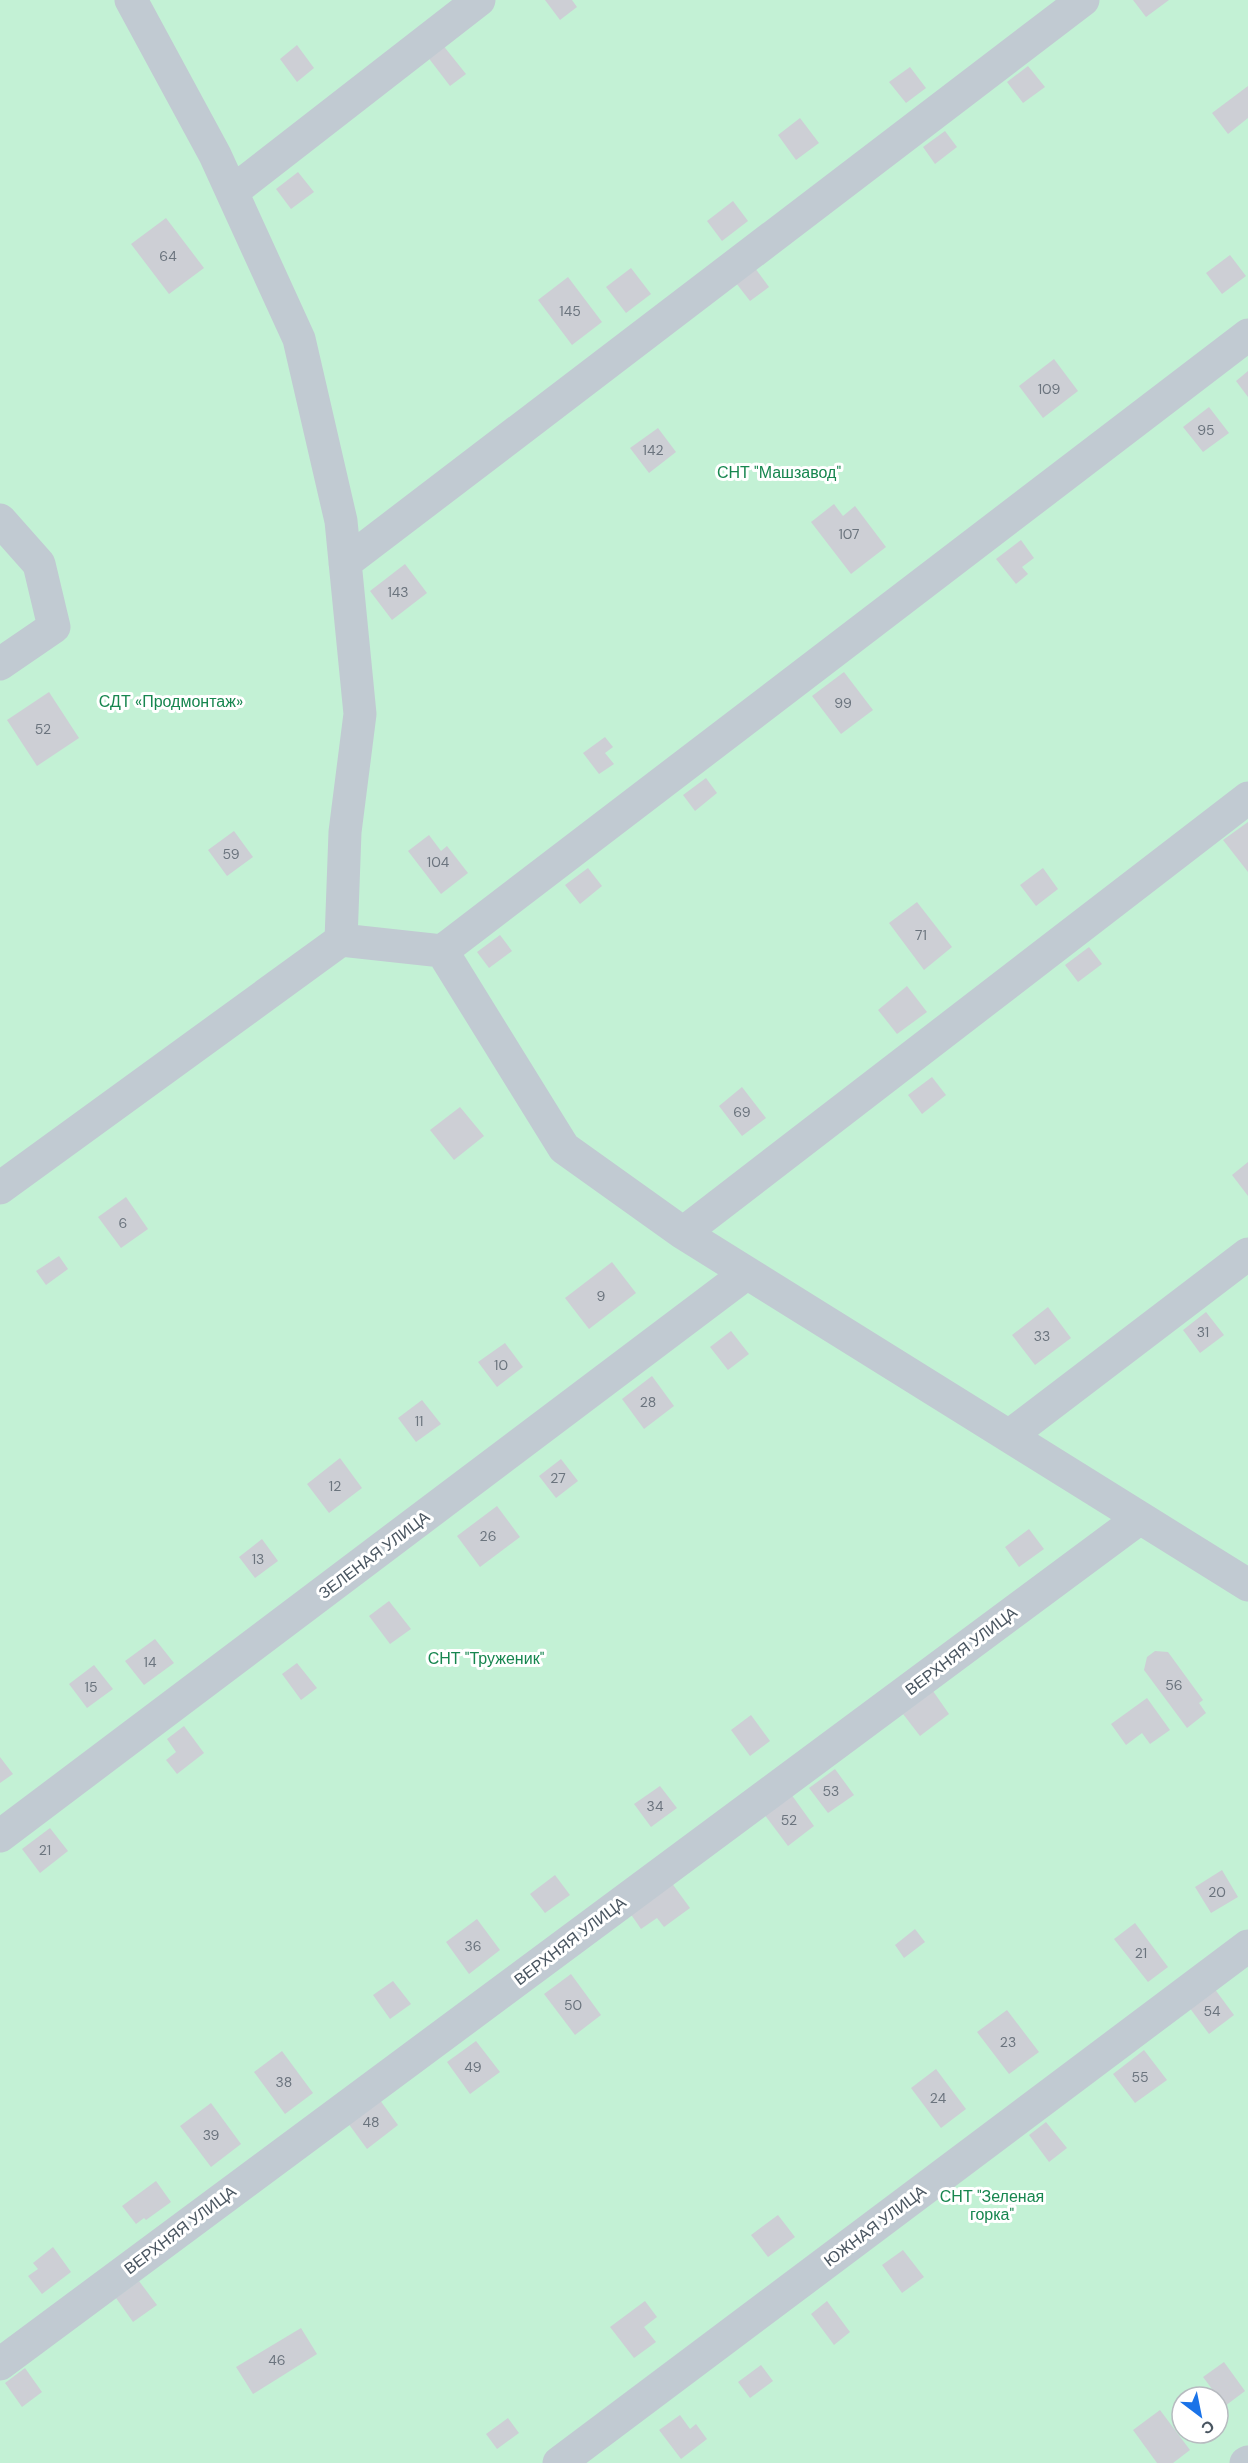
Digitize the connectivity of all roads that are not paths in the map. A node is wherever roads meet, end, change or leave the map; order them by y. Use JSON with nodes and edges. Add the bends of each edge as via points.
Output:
{"nodes":[{"id":1,"x":131,"y":0,"type":"edge"},
{"id":2,"x":479,"y":0,"type":"edge"},
{"id":3,"x":1083,"y":0,"type":"edge"},
{"id":4,"x":232,"y":192,"type":"junction"},
{"id":5,"x":1248,"y":335,"type":"edge"},
{"id":6,"x":0,"y":520,"type":"edge"},
{"id":7,"x":345,"y":564,"type":"junction"},
{"id":8,"x":0,"y":663,"type":"edge"},
{"id":9,"x":1248,"y":798,"type":"edge"},
{"id":10,"x":341,"y":940,"type":"junction"},
{"id":11,"x":442,"y":951,"type":"junction"},
{"id":12,"x":0,"y":1188,"type":"edge"},
{"id":13,"x":683,"y":1233,"type":"junction"},
{"id":14,"x":1248,"y":1254,"type":"edge"},
{"id":15,"x":747,"y":1273,"type":"junction"},
{"id":16,"x":1009,"y":1436,"type":"junction"},
{"id":17,"x":1140,"y":1518,"type":"junction"},
{"id":18,"x":1248,"y":1586,"type":"edge"},
{"id":19,"x":0,"y":1836,"type":"edge"},
{"id":20,"x":1248,"y":1946,"type":"edge"},
{"id":21,"x":0,"y":2364,"type":"edge"},
{"id":22,"x":559,"y":2463,"type":"edge"}],
"edges":[{"from":1,"to":4,"type":"street"},
{"from":2,"to":4,"type":"street"},
{"from":3,"to":7,"type":"street"},
{"from":4,"to":7,"type":"street","via":[[299,339],[341,521]]},
{"from":5,"to":11,"type":"street"},
{"from":6,"to":8,"type":"street","via":[[39,564],[54,627]]},
{"from":7,"to":10,"type":"street","via":[[360,714],[345,832]]},
{"from":9,"to":13,"type":"street"},
{"from":10,"to":11,"type":"street"},
{"from":10,"to":12,"type":"street"},
{"from":11,"to":13,"type":"street","via":[[564,1148]]},
{"from":13,"to":15,"type":"street"},
{"from":14,"to":16,"type":"street"},
{"from":15,"to":16,"type":"street"},
{"from":15,"to":19,"type":"street","name":"ЗЕЛЕНАЯ УЛИЦА"},
{"from":16,"to":17,"type":"street"},
{"from":17,"to":18,"type":"street"},
{"from":17,"to":21,"type":"street","name":"ВЕРХНЯЯ УЛИЦА"},
{"from":20,"to":22,"type":"street","name":"ЮЖНАЯ УЛИЦА"}]}
